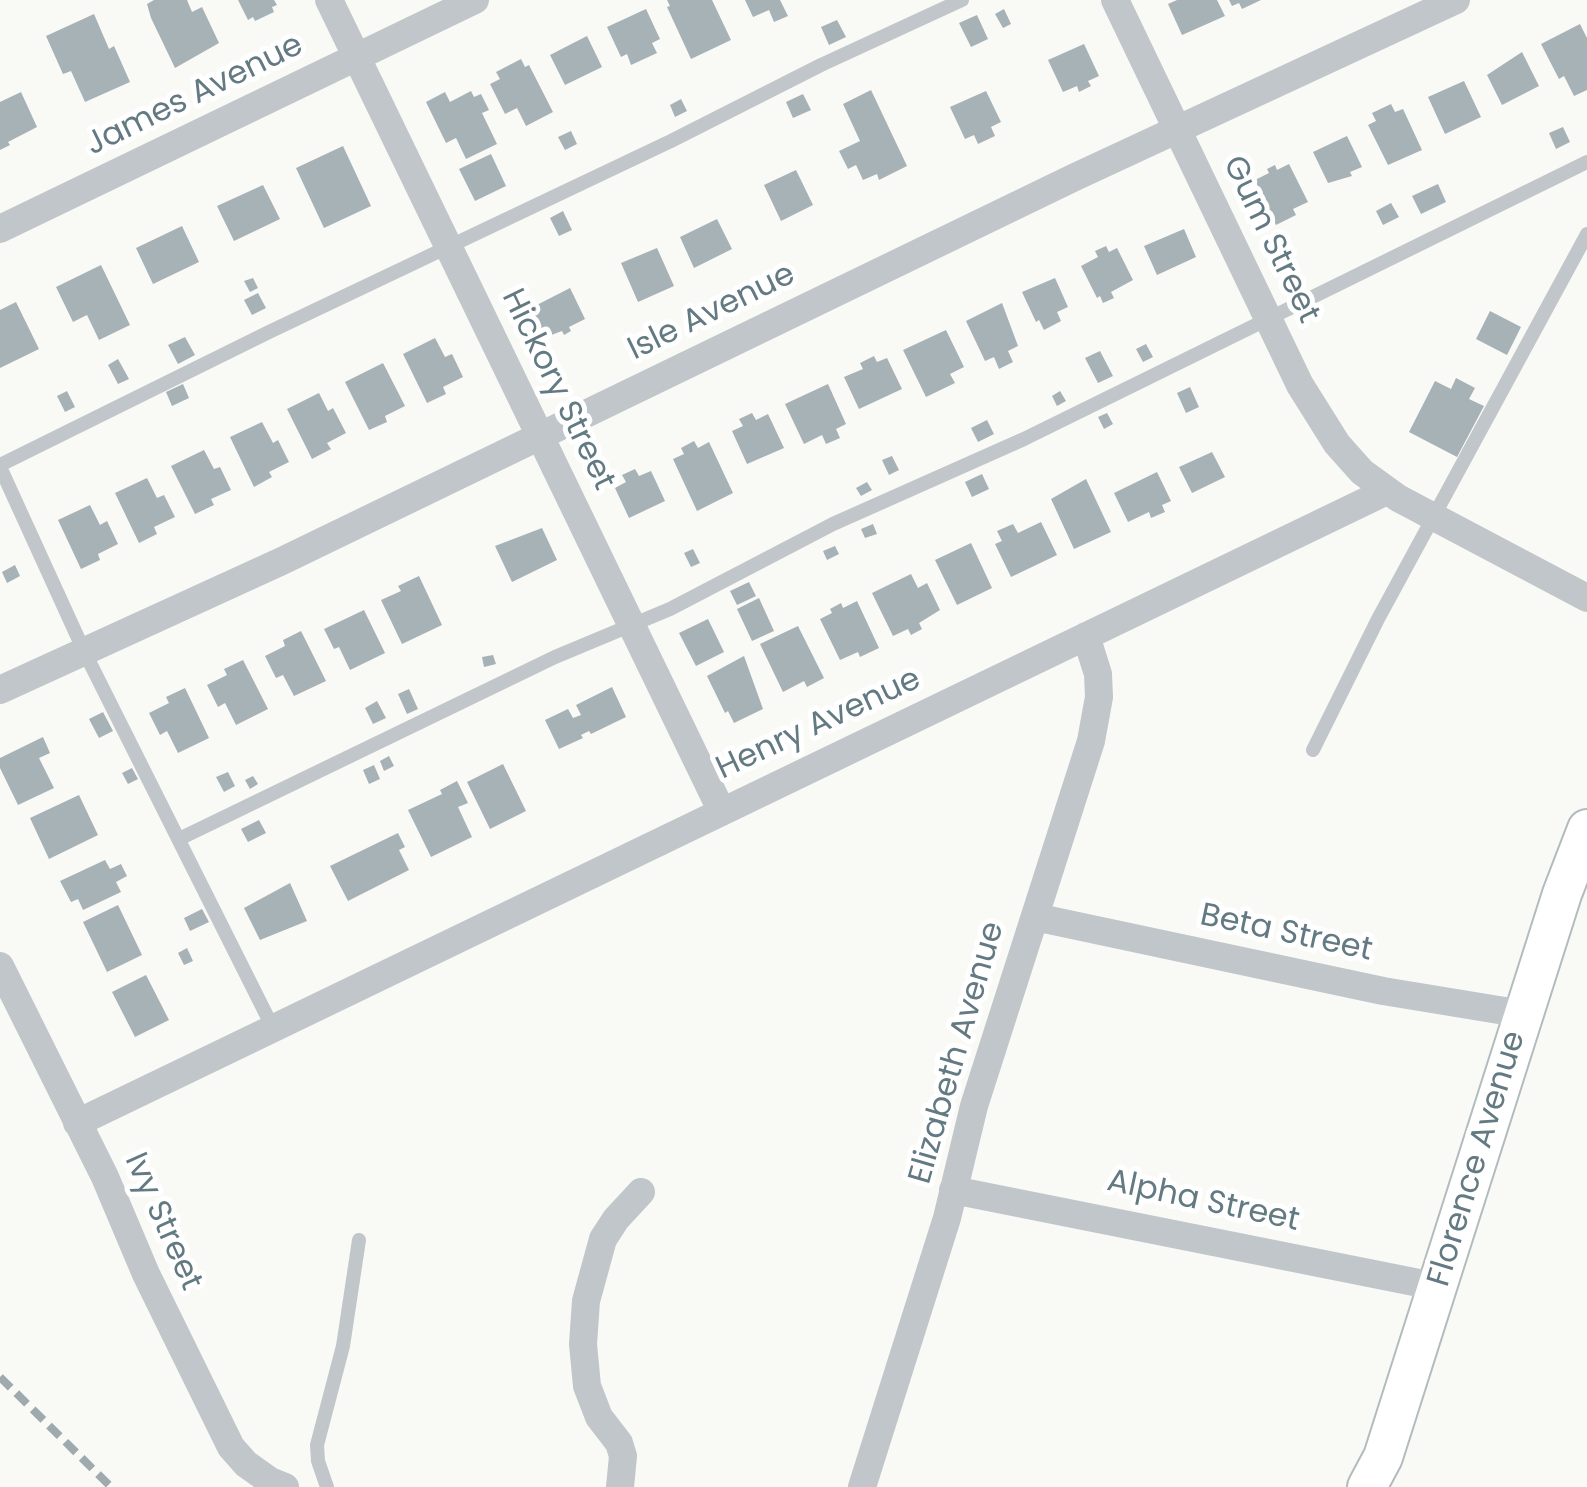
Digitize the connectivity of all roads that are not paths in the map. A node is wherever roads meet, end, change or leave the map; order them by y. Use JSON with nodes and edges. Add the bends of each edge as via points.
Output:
{"nodes":[{"id":1,"x":328,"y":0,"type":"edge"},
{"id":2,"x":475,"y":0,"type":"edge"},
{"id":3,"x":962,"y":0,"type":"edge"},
{"id":4,"x":1115,"y":0,"type":"edge"},
{"id":5,"x":1456,"y":0,"type":"edge"},
{"id":6,"x":354,"y":58,"type":"junction"},
{"id":7,"x":1178,"y":131,"type":"junction"},
{"id":8,"x":1587,"y":162,"type":"edge"},
{"id":9,"x":0,"y":229,"type":"edge"},
{"id":10,"x":1587,"y":234,"type":"edge"},
{"id":11,"x":448,"y":248,"type":"junction"},
{"id":12,"x":1268,"y":317,"type":"junction"},
{"id":13,"x":540,"y":434,"type":"junction"},
{"id":14,"x":0,"y":466,"type":"edge"},
{"id":15,"x":1387,"y":491,"type":"junction"},
{"id":16,"x":1435,"y":516,"type":"junction"},
{"id":17,"x":1587,"y":598,"type":"edge"},
{"id":18,"x":632,"y":624,"type":"junction"},
{"id":19,"x":1086,"y":636,"type":"junction"},
{"id":20,"x":84,"y":651,"type":"junction"},
{"id":21,"x":0,"y":690,"type":"edge"},
{"id":22,"x":1314,"y":750,"type":"dead end"},
{"id":23,"x":721,"y":810,"type":"junction"},
{"id":24,"x":1586,"y":835,"type":"edge"},
{"id":25,"x":179,"y":839,"type":"junction"},
{"id":26,"x":1035,"y":917,"type":"junction"},
{"id":27,"x":0,"y":966,"type":"edge"},
{"id":28,"x":1523,"y":1014,"type":"junction"},
{"id":29,"x":273,"y":1028,"type":"junction"},
{"id":30,"x":77,"y":1122,"type":"junction"},
{"id":31,"x":953,"y":1190,"type":"junction"},
{"id":32,"x":641,"y":1192,"type":"dead end"},
{"id":33,"x":358,"y":1240,"type":"dead end"},
{"id":34,"x":1439,"y":1287,"type":"junction"},
{"id":35,"x":284,"y":1487,"type":"edge"},
{"id":36,"x":326,"y":1487,"type":"edge"},
{"id":37,"x":620,"y":1487,"type":"edge"},
{"id":38,"x":862,"y":1487,"type":"edge"},
{"id":39,"x":1367,"y":1487,"type":"edge"}],
"edges":[{"from":1,"to":6,"type":"street","name":"Hickory Street"},
{"from":2,"to":6,"type":"street","name":"James Avenue"},
{"from":3,"to":11,"type":"lane"},
{"from":4,"to":7,"type":"street","name":"Gum Street"},
{"from":5,"to":7,"type":"street","name":"Isle Avenue"},
{"from":6,"to":9,"type":"street","name":"James Avenue"},
{"from":6,"to":11,"type":"street","name":"Hickory Street"},
{"from":7,"to":12,"type":"street","name":"Gum Street"},
{"from":7,"to":13,"type":"street","name":"Isle Avenue"},
{"from":8,"to":12,"type":"lane"},
{"from":10,"to":16,"type":"lane"},
{"from":11,"to":13,"type":"street","name":"Hickory Street"},
{"from":11,"to":14,"type":"lane"},
{"from":12,"to":15,"type":"street","name":"Gum Street","via":[[1337,444]]},
{"from":12,"to":18,"type":"lane"},
{"from":13,"to":18,"type":"street","name":"Hickory Street"},
{"from":13,"to":20,"type":"street","name":"Isle Avenue"},
{"from":14,"to":20,"type":"lane"},
{"from":15,"to":16,"type":"street"},
{"from":15,"to":19,"type":"street","name":"Henry Avenue"},
{"from":16,"to":17,"type":"street"},
{"from":16,"to":22,"type":"lane"},
{"from":18,"to":23,"type":"street","name":"Hickory Street"},
{"from":18,"to":25,"type":"lane"},
{"from":19,"to":23,"type":"street","name":"Henry Avenue"},
{"from":19,"to":26,"type":"street","name":"Elizabeth Avenue","via":[[1099,697]]},
{"from":20,"to":21,"type":"street","name":"Isle Avenue"},
{"from":20,"to":25,"type":"lane"},
{"from":23,"to":29,"type":"street","name":"Henry Avenue"},
{"from":24,"to":28,"type":"street","name":"Florence Avenue"},
{"from":25,"to":29,"type":"lane"},
{"from":26,"to":28,"type":"street","name":"Beta Street"},
{"from":26,"to":31,"type":"street","name":"Elizabeth Avenue"},
{"from":27,"to":30,"type":"street","name":"Ivy Street"},
{"from":28,"to":34,"type":"street","name":"Florence Avenue"},
{"from":29,"to":30,"type":"street","name":"Henry Avenue"},
{"from":30,"to":35,"type":"street","name":"Ivy Street","via":[[230,1447]]},
{"from":31,"to":34,"type":"street","name":"Alpha Street"},
{"from":31,"to":38,"type":"street","name":"Elizabeth Avenue"},
{"from":32,"to":37,"type":"street","via":[[603,1239],[586,1301],[587,1386],[619,1443]]},
{"from":33,"to":36,"type":"lane","via":[[343,1346],[317,1445]]},
{"from":34,"to":39,"type":"street","name":"Florence Avenue"}]}
